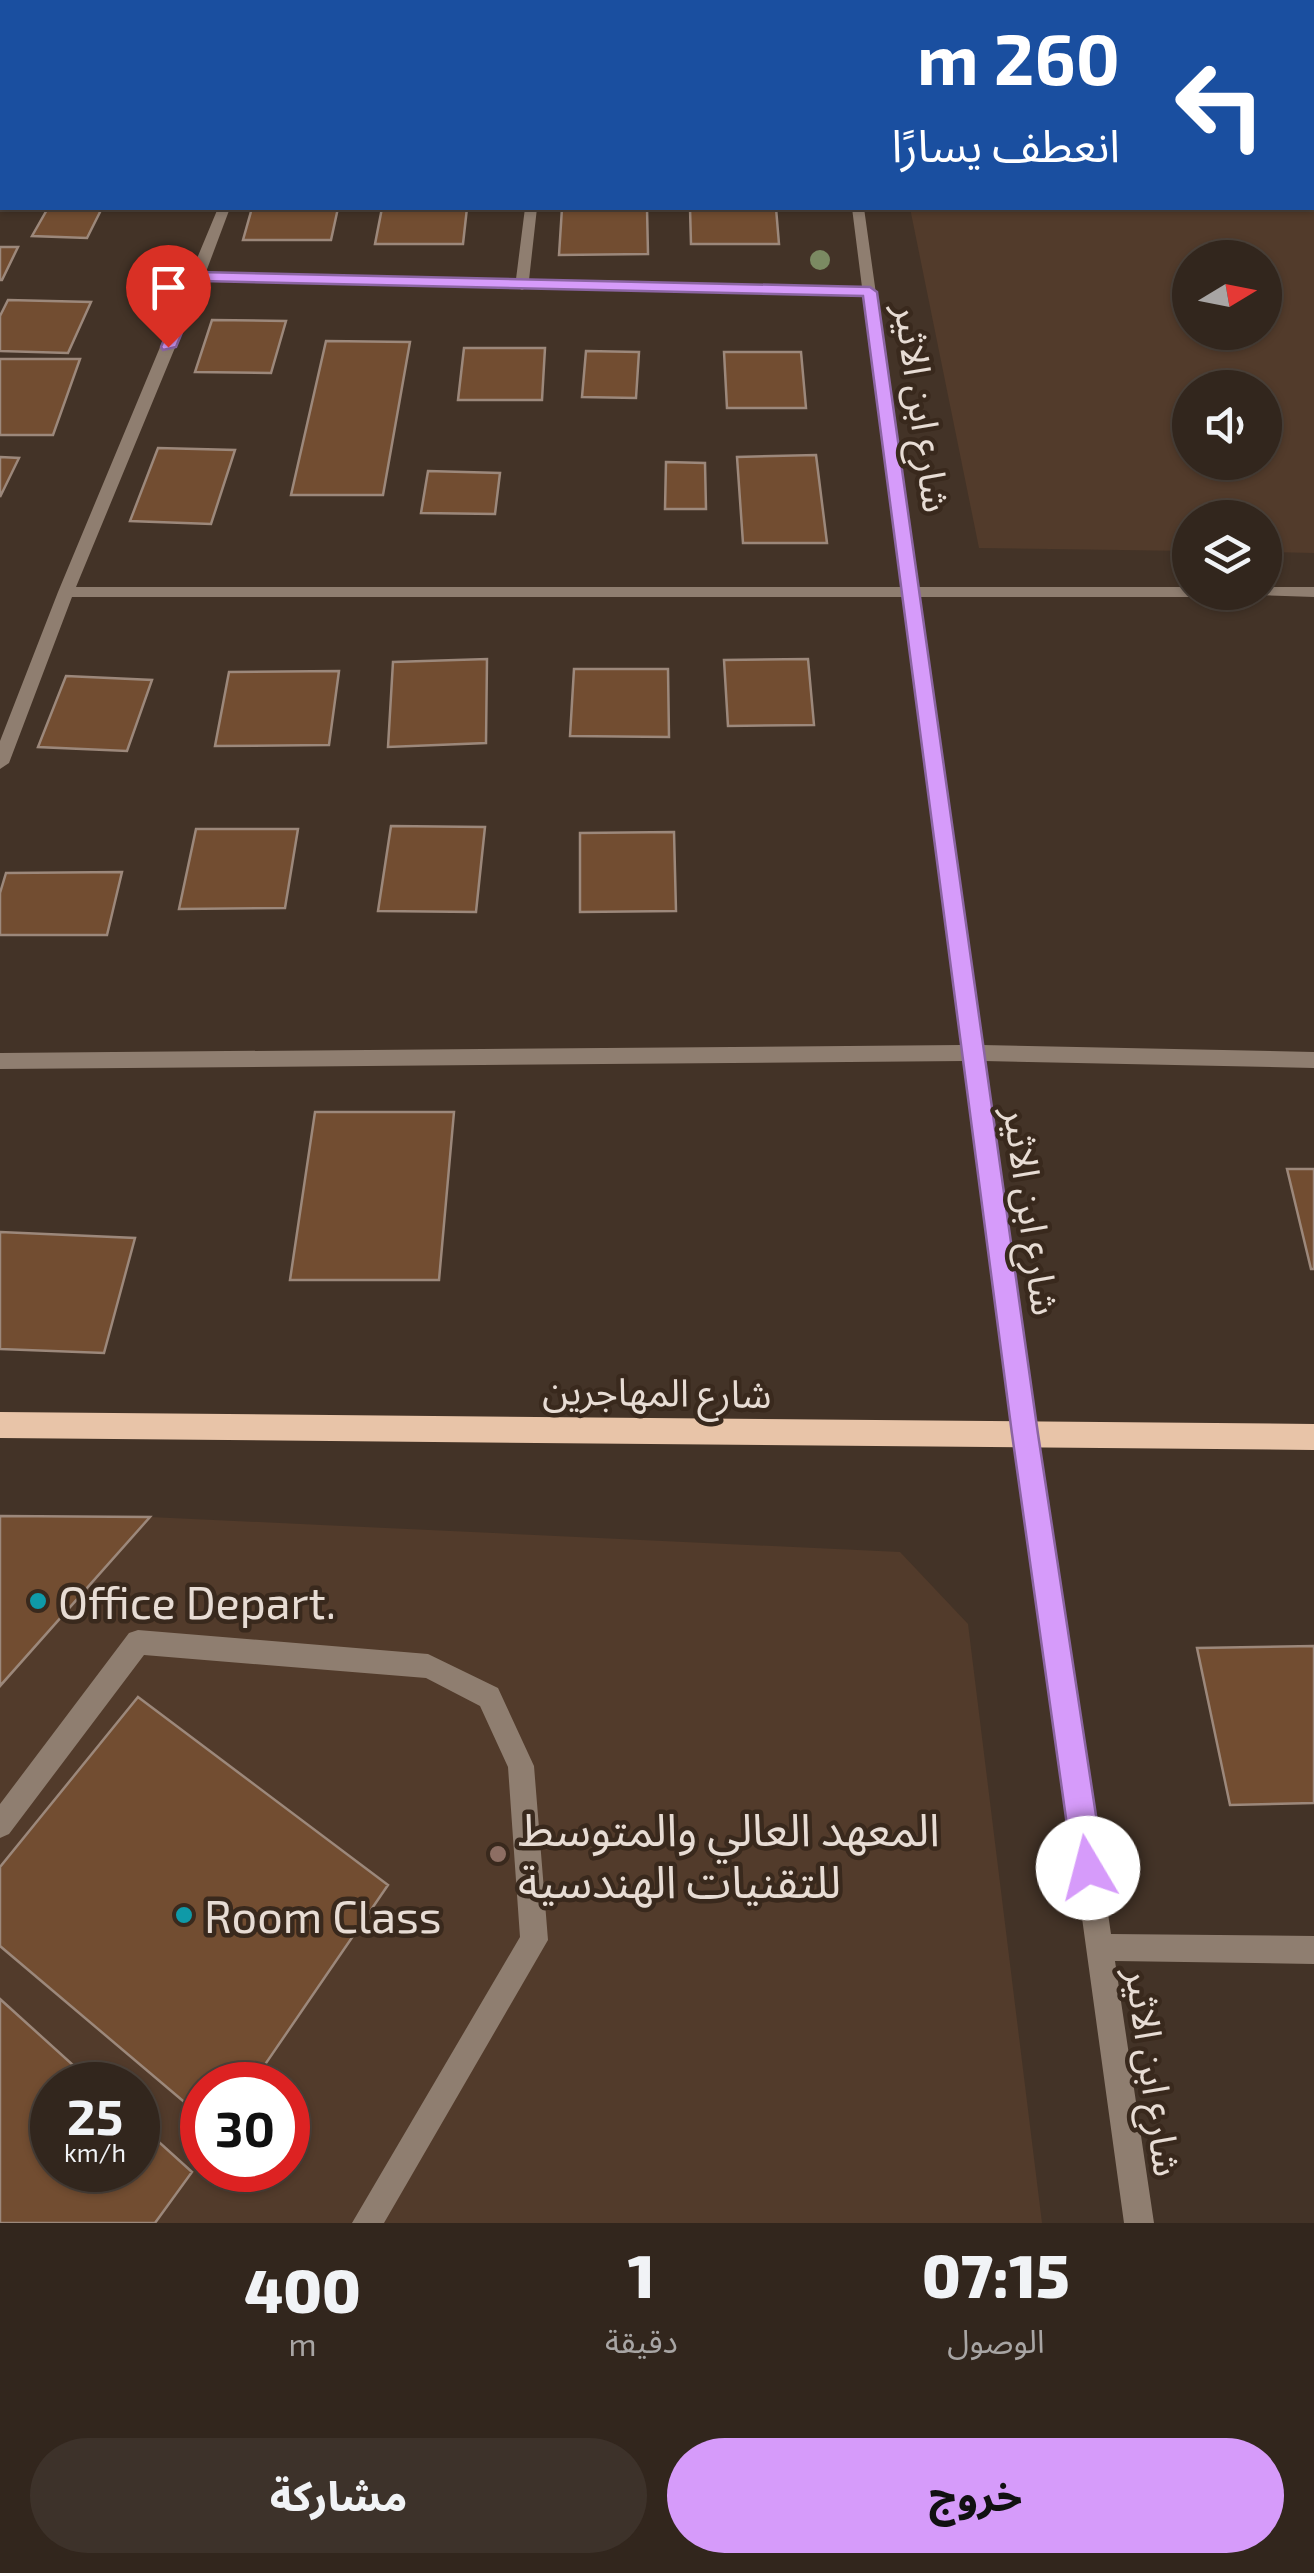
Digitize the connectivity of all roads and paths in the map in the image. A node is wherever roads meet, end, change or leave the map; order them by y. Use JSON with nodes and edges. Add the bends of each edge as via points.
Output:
{"nodes":[{"id":1,"x":223,"y":210,"type":"edge"},
{"id":2,"x":532,"y":210,"type":"edge"},
{"id":3,"x":858,"y":210,"type":"edge"},
{"id":4,"x":198,"y":276,"type":"junction"},
{"id":5,"x":522,"y":286,"type":"junction"},
{"id":6,"x":870,"y":292,"type":"junction"},
{"id":7,"x":66,"y":592,"type":"junction"},
{"id":8,"x":911,"y":592,"type":"junction"},
{"id":9,"x":1172,"y":592,"type":"edge"},
{"id":10,"x":1282,"y":592,"type":"edge"},
{"id":11,"x":1314,"y":592,"type":"edge"},
{"id":12,"x":0,"y":763,"type":"edge"},
{"id":13,"x":973,"y":1052,"type":"junction"},
{"id":14,"x":1314,"y":1060,"type":"edge"},
{"id":15,"x":0,"y":1061,"type":"edge"},
{"id":16,"x":0,"y":1425,"type":"edge"},
{"id":17,"x":1025,"y":1434,"type":"junction"},
{"id":18,"x":1314,"y":1437,"type":"edge"},
{"id":19,"x":0,"y":1825,"type":"edge"},
{"id":20,"x":1100,"y":1947,"type":"junction"},
{"id":21,"x":1314,"y":1950,"type":"edge"},
{"id":22,"x":367,"y":2223,"type":"edge"},
{"id":23,"x":1139,"y":2223,"type":"edge"}],
"edges":[{"from":1,"to":4,"type":"street"},
{"from":2,"to":5,"type":"street"},
{"from":3,"to":6,"type":"street","name":"شارع ابن الاثير"},
{"from":4,"to":5,"type":"street"},
{"from":4,"to":7,"type":"street"},
{"from":5,"to":6,"type":"street"},
{"from":6,"to":8,"type":"street","name":"شارع ابن الاثير"},
{"from":7,"to":8,"type":"street"},
{"from":7,"to":12,"type":"street"},
{"from":8,"to":9,"type":"street"},
{"from":8,"to":13,"type":"street","name":"شارع ابن الاثير"},
{"from":10,"to":11,"type":"street"},
{"from":13,"to":14,"type":"street"},
{"from":13,"to":15,"type":"street"},
{"from":13,"to":17,"type":"street","name":"شارع ابن الاثير"},
{"from":16,"to":17,"type":"main road","name":"شارع المهاجرين"},
{"from":17,"to":18,"type":"main road","name":"شارع المهاجرين"},
{"from":17,"to":20,"type":"street","name":"شارع ابن الاثير"},
{"from":19,"to":22,"type":"street","via":[[138,1642],[428,1666],[489,1696],[521,1766],[534,1940]]},
{"from":20,"to":21,"type":"street"},
{"from":20,"to":23,"type":"street","name":"شارع ابن الاثير"}]}
